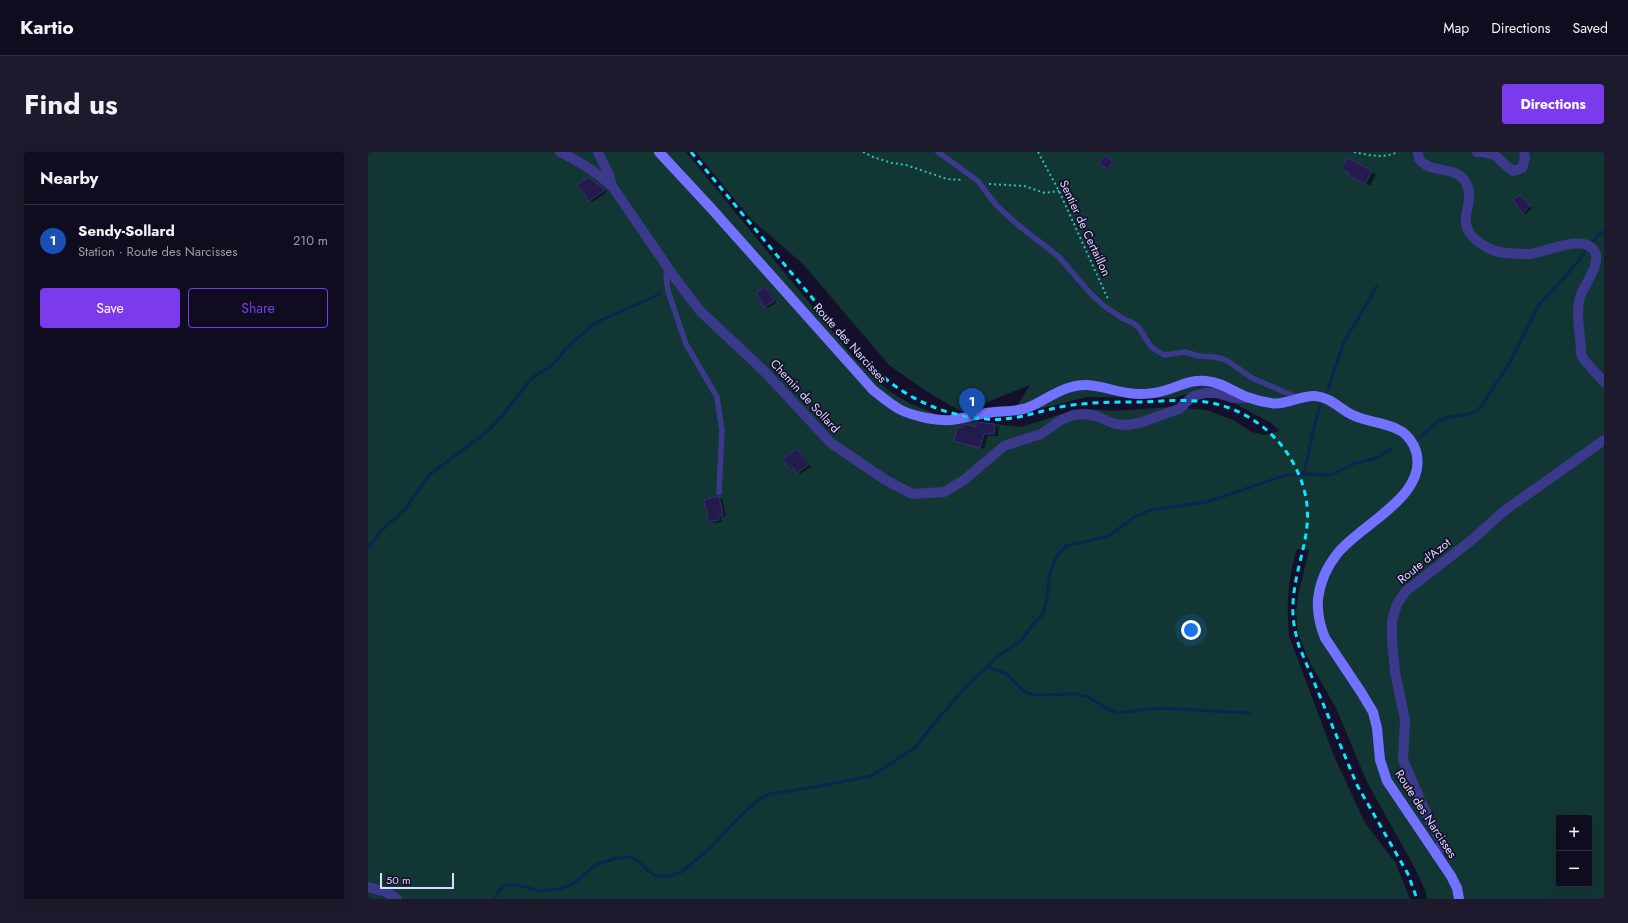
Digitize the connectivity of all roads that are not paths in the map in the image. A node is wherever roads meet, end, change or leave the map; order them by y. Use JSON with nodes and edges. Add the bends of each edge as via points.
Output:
{"nodes":[{"id":1,"x":560,"y":152,"type":"edge"},
{"id":2,"x":598,"y":152,"type":"edge"},
{"id":3,"x":659,"y":152,"type":"edge"},
{"id":4,"x":938,"y":152,"type":"edge"},
{"id":5,"x":1418,"y":152,"type":"edge"},
{"id":6,"x":1477,"y":152,"type":"edge"},
{"id":7,"x":1524,"y":152,"type":"edge"},
{"id":8,"x":612,"y":186,"type":"junction"},
{"id":9,"x":670,"y":271,"type":"junction"},
{"id":10,"x":1604,"y":382,"type":"edge"},
{"id":11,"x":1248,"y":398,"type":"junction"},
{"id":12,"x":1298,"y":398,"type":"junction"},
{"id":13,"x":1604,"y":440,"type":"edge"},
{"id":14,"x":719,"y":492,"type":"dead end"},
{"id":15,"x":1437,"y":856,"type":"junction"},
{"id":16,"x":368,"y":887,"type":"edge"},
{"id":17,"x":398,"y":899,"type":"edge"},
{"id":18,"x":1459,"y":899,"type":"edge"}],
"edges":[{"from":1,"to":8,"type":"street","name":"Chemin de Sollard","via":[[572,157]]},
{"from":2,"to":8,"type":"street","via":[[610,175]]},
{"from":3,"to":11,"type":"street","name":"Route des Narcisses","via":[[873,390],[900,410],[934,420],[951,420],[1026,408],[1061,390],[1086,385],[1139,394],[1162,392],[1204,380],[1218,382]]},
{"from":4,"to":12,"type":"lane","via":[[978,181],[1005,214],[1059,258],[1104,306],[1139,328],[1151,348],[1164,355],[1185,352],[1226,360],[1252,378]]},
{"from":5,"to":10,"type":"street","via":[[1419,159],[1427,166],[1453,171],[1465,181],[1469,197],[1466,226],[1469,233],[1485,247],[1508,253],[1530,254],[1566,244],[1582,243],[1593,248],[1596,261],[1578,307],[1581,354]]},
{"from":6,"to":7,"type":"street","via":[[1496,155],[1513,171],[1525,164]]},
{"from":8,"to":9,"type":"street","name":"Chemin de Sollard"},
{"from":9,"to":11,"type":"street","name":"Chemin de Sollard","via":[[700,311],[763,370],[831,443],[884,479],[912,494],[944,492],[964,480],[1004,446],[1041,434],[1073,415],[1085,414],[1115,424],[1133,424],[1179,409],[1193,396],[1205,393]]},
{"from":9,"to":14,"type":"lane","via":[[666,275],[668,291],[686,344],[717,397],[722,432]]},
{"from":11,"to":12,"type":"street","name":"Route des Narcisses","via":[[1274,404]]},
{"from":12,"to":15,"type":"street","name":"Route des Narcisses","via":[[1326,398],[1362,420],[1396,428],[1407,436],[1415,451],[1416,471],[1405,493],[1347,543],[1327,569],[1319,592],[1318,613],[1325,638],[1373,712],[1380,760],[1387,781]]},
{"from":13,"to":15,"type":"street","name":"Route d'Azot","via":[[1504,511],[1473,539],[1406,591],[1397,604],[1392,620],[1392,640],[1395,672],[1405,720],[1403,755],[1411,780],[1442,842]]},
{"from":15,"to":18,"type":"street","name":"Route des Narcisses","via":[[1454,882]]},
{"from":16,"to":17,"type":"street","via":[[386,892]]}]}
